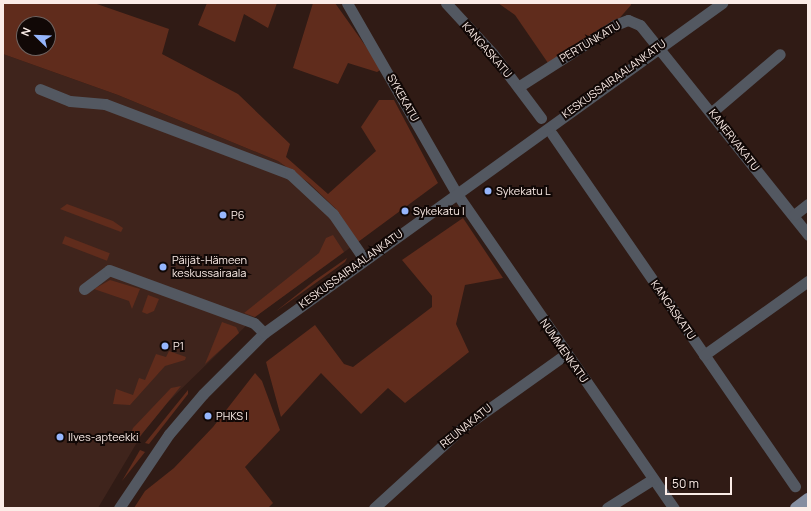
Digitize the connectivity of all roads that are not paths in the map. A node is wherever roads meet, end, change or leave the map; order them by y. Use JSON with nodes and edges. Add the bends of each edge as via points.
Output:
{"nodes":[{"id":1,"x":347,"y":3,"type":"edge"},
{"id":2,"x":446,"y":3,"type":"edge"},
{"id":3,"x":722,"y":3,"type":"edge"},
{"id":4,"x":658,"y":46,"type":"junction"},
{"id":5,"x":780,"y":54,"type":"dead end"},
{"id":6,"x":518,"y":87,"type":"junction"},
{"id":7,"x":39,"y":92,"type":"dead end"},
{"id":8,"x":712,"y":112,"type":"junction"},
{"id":9,"x":541,"y":118,"type":"dead end"},
{"id":10,"x":552,"y":134,"type":"dead end"},
{"id":11,"x":457,"y":194,"type":"junction"},
{"id":12,"x":808,"y":204,"type":"edge"},
{"id":13,"x":794,"y":215,"type":"junction"},
{"id":14,"x":808,"y":235,"type":"edge"},
{"id":15,"x":364,"y":259,"type":"junction"},
{"id":16,"x":808,"y":281,"type":"edge"},
{"id":17,"x":84,"y":289,"type":"dead end"},
{"id":18,"x":264,"y":333,"type":"junction"},
{"id":19,"x":566,"y":354,"type":"junction"},
{"id":20,"x":704,"y":355,"type":"junction"},
{"id":21,"x":653,"y":479,"type":"junction"},
{"id":22,"x":795,"y":486,"type":"dead end"},
{"id":23,"x":808,"y":499,"type":"edge"},
{"id":24,"x":119,"y":508,"type":"edge"},
{"id":25,"x":374,"y":508,"type":"edge"},
{"id":26,"x":607,"y":508,"type":"edge"},
{"id":27,"x":674,"y":508,"type":"edge"},
{"id":28,"x":796,"y":508,"type":"edge"}],
"edges":[{"from":1,"to":11,"type":"street","name":"SYKEKATU"},
{"from":2,"to":6,"type":"street","name":"KANGASKATU","via":[[493,54]]},
{"from":3,"to":4,"type":"street","name":"KESKUSSAIRAALANKATU"},
{"from":4,"to":6,"type":"street","name":"PERTUNKATU","via":[[640,25],[628,20],[615,25]]},
{"from":4,"to":8,"type":"street","name":"KANERVAKATU"},
{"from":4,"to":11,"type":"street","name":"KESKUSSAIRAALANKATU"},
{"from":5,"to":8,"type":"street"},
{"from":6,"to":9,"type":"street","name":"KANGASKATU"},
{"from":7,"to":15,"type":"street","via":[[55,97],[105,104],[290,174],[333,214]]},
{"from":8,"to":13,"type":"street","name":"KANERVAKATU"},
{"from":10,"to":20,"type":"street","name":"KANGASKATU"},
{"from":11,"to":15,"type":"street","name":"KESKUSSAIRAALANKATU"},
{"from":11,"to":19,"type":"street","name":"NUMMENKATU"},
{"from":12,"to":13,"type":"street"},
{"from":13,"to":14,"type":"street","name":"KANERVAKATU"},
{"from":15,"to":18,"type":"street","name":"KESKUSSAIRAALANKATU"},
{"from":16,"to":20,"type":"street"},
{"from":17,"to":18,"type":"street","via":[[109,270],[254,323]]},
{"from":18,"to":24,"type":"street","name":"KESKUSSAIRAALANKATU","via":[[203,394],[174,428]]},
{"from":19,"to":21,"type":"street","name":"NUMMENKATU"},
{"from":19,"to":25,"type":"street","name":"REUNAKATU","via":[[462,428]]},
{"from":20,"to":22,"type":"street","name":"KANGASKATU"},
{"from":21,"to":26,"type":"street"},
{"from":21,"to":27,"type":"street","name":"NUMMENKATU"},
{"from":23,"to":28,"type":"main road"}]}
